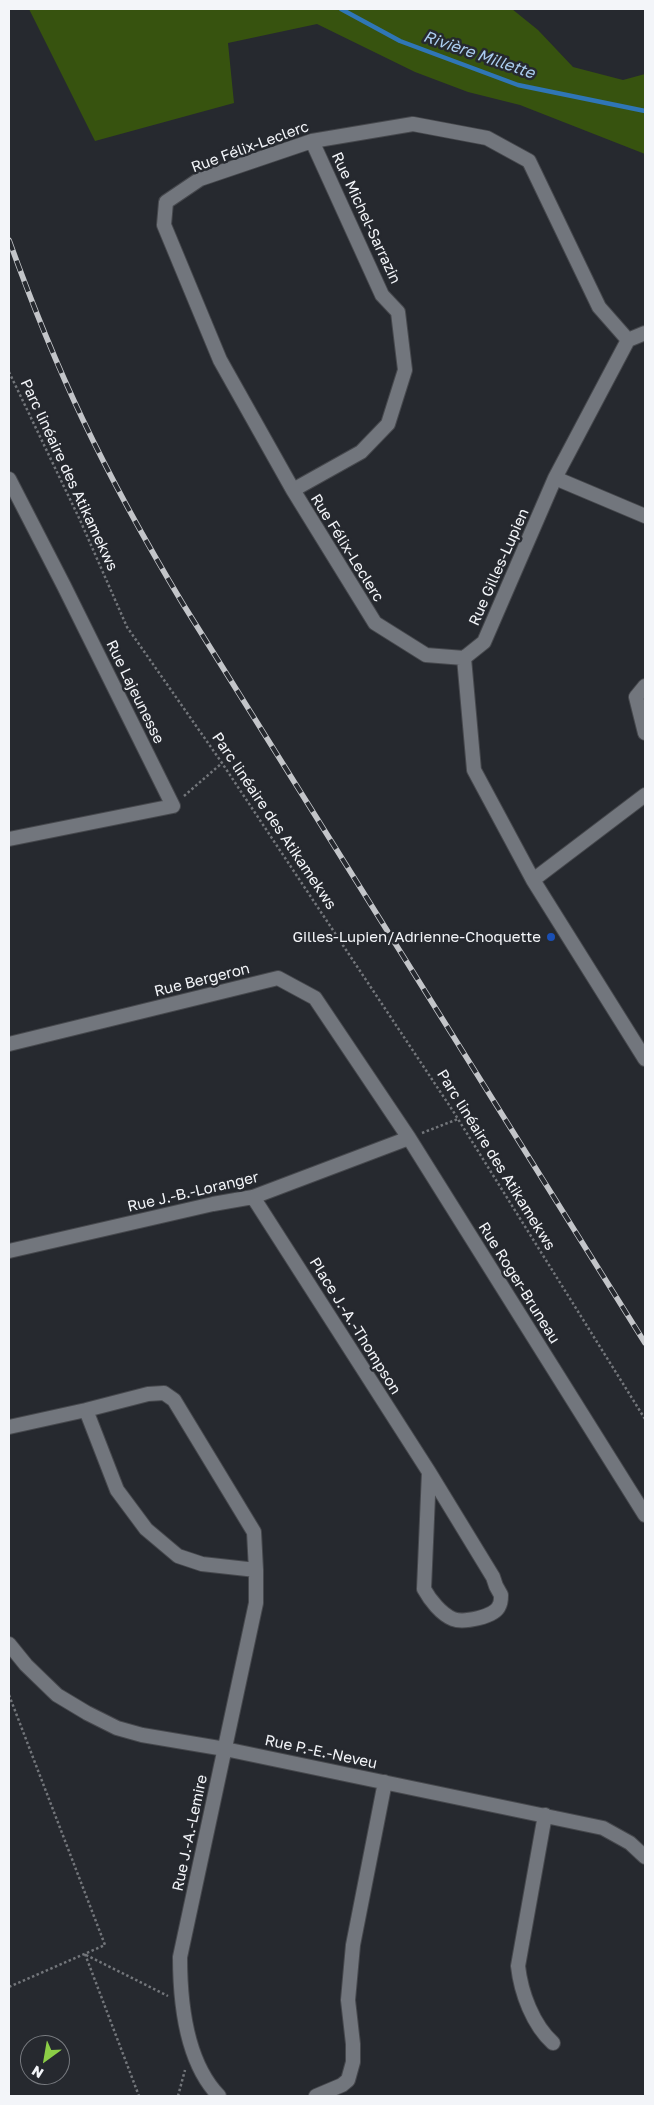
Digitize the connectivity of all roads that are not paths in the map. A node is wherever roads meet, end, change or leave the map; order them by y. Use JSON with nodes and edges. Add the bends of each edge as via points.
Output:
{"nodes":[{"id":1,"x":312,"y":141,"type":"junction"},
{"id":2,"x":645,"y":333,"type":"edge"},
{"id":3,"x":628,"y":340,"type":"junction"},
{"id":4,"x":555,"y":478,"type":"junction"},
{"id":5,"x":9,"y":479,"type":"edge"},
{"id":6,"x":293,"y":490,"type":"junction"},
{"id":7,"x":645,"y":516,"type":"edge"},
{"id":8,"x":464,"y":658,"type":"junction"},
{"id":9,"x":645,"y":686,"type":"edge"},
{"id":10,"x":645,"y":733,"type":"edge"},
{"id":11,"x":645,"y":795,"type":"edge"},
{"id":12,"x":9,"y":839,"type":"edge"},
{"id":13,"x":533,"y":880,"type":"junction"},
{"id":14,"x":9,"y":1044,"type":"edge"},
{"id":15,"x":645,"y":1059,"type":"edge"},
{"id":16,"x":363,"y":1070,"type":"joint"},
{"id":17,"x":409,"y":1138,"type":"junction"},
{"id":18,"x":253,"y":1196,"type":"junction"},
{"id":19,"x":9,"y":1251,"type":"edge"},
{"id":20,"x":86,"y":1410,"type":"junction"},
{"id":21,"x":9,"y":1426,"type":"edge"},
{"id":22,"x":429,"y":1472,"type":"junction"},
{"id":23,"x":645,"y":1515,"type":"edge"},
{"id":24,"x":256,"y":1570,"type":"junction"},
{"id":25,"x":9,"y":1644,"type":"edge"},
{"id":26,"x":225,"y":1749,"type":"junction"},
{"id":27,"x":385,"y":1782,"type":"junction"},
{"id":28,"x":545,"y":1815,"type":"junction"},
{"id":29,"x":645,"y":1857,"type":"edge"},
{"id":30,"x":554,"y":2043,"type":"dead end"},
{"id":31,"x":219,"y":2096,"type":"edge"},
{"id":32,"x":316,"y":2096,"type":"edge"}],
"edges":[{"from":1,"to":3,"type":"street","name":"Rue Félix-Leclerc","via":[[413,124],[487,138],[529,161],[599,307]]},
{"from":1,"to":6,"type":"street","name":"Rue Michel-Sarrazin","via":[[382,295],[398,312],[405,370],[388,424],[362,452]]},
{"from":1,"to":6,"type":"street","name":"Rue Félix-Leclerc","via":[[200,179],[166,202],[164,225],[220,360]]},
{"from":2,"to":3,"type":"street"},
{"from":3,"to":4,"type":"street","name":"Rue Gilles-Lupien"},
{"from":4,"to":7,"type":"street"},
{"from":4,"to":8,"type":"street","name":"Rue Gilles-Lupien","via":[[484,642]]},
{"from":5,"to":12,"type":"street","name":"Rue Lajeunesse","via":[[173,806]]},
{"from":6,"to":8,"type":"street","name":"Rue Félix-Leclerc","via":[[375,623],[426,655]]},
{"from":8,"to":13,"type":"street","via":[[474,770]]},
{"from":9,"to":10,"type":"street","via":[[636,697]]},
{"from":11,"to":13,"type":"street"},
{"from":13,"to":15,"type":"street"},
{"from":14,"to":16,"type":"street","name":"Rue Bergeron","via":[[278,978],[316,998]]},
{"from":16,"to":17,"type":"street","name":"Rue Roger-Bruneau"},
{"from":17,"to":18,"type":"street","name":"Rue J.-B.-Loranger"},
{"from":17,"to":23,"type":"street","name":"Rue Roger-Bruneau"},
{"from":18,"to":19,"type":"street","name":"Rue J.-B.-Loranger"},
{"from":18,"to":22,"type":"street","name":"Place J.-A.-Thompson"},
{"from":20,"to":21,"type":"street","name":"Rue J.-A.-Lemire"},
{"from":20,"to":24,"type":"street","via":[[117,1490],[146,1530],[178,1556],[202,1564]]},
{"from":20,"to":24,"type":"street","name":"Rue J.-A.-Lemire","via":[[148,1394],[164,1393],[174,1400],[254,1532]]},
{"from":22,"to":22,"type":"street","name":"Place J.-A.-Thompson","via":[[424,1589],[444,1613],[455,1620],[483,1618],[499,1606],[501,1595]]},
{"from":24,"to":26,"type":"street","name":"Rue J.-A.-Lemire","via":[[256,1603]]},
{"from":25,"to":26,"type":"street","name":"Rue P.-E.-Neveu","via":[[57,1695],[117,1728]]},
{"from":26,"to":27,"type":"street","name":"Rue P.-E.-Neveu"},
{"from":26,"to":31,"type":"street","name":"Rue J.-A.-Lemire","via":[[180,1957],[182,2002],[192,2044],[209,2086]]},
{"from":27,"to":28,"type":"street","name":"Rue P.-E.-Neveu"},
{"from":27,"to":32,"type":"street","via":[[353,1945],[348,2000],[353,2062],[348,2080]]},
{"from":28,"to":29,"type":"street","name":"Rue P.-E.-Neveu","via":[[603,1828],[630,1843]]},
{"from":28,"to":30,"type":"street","via":[[518,1966],[528,2006],[545,2036]]}]}
